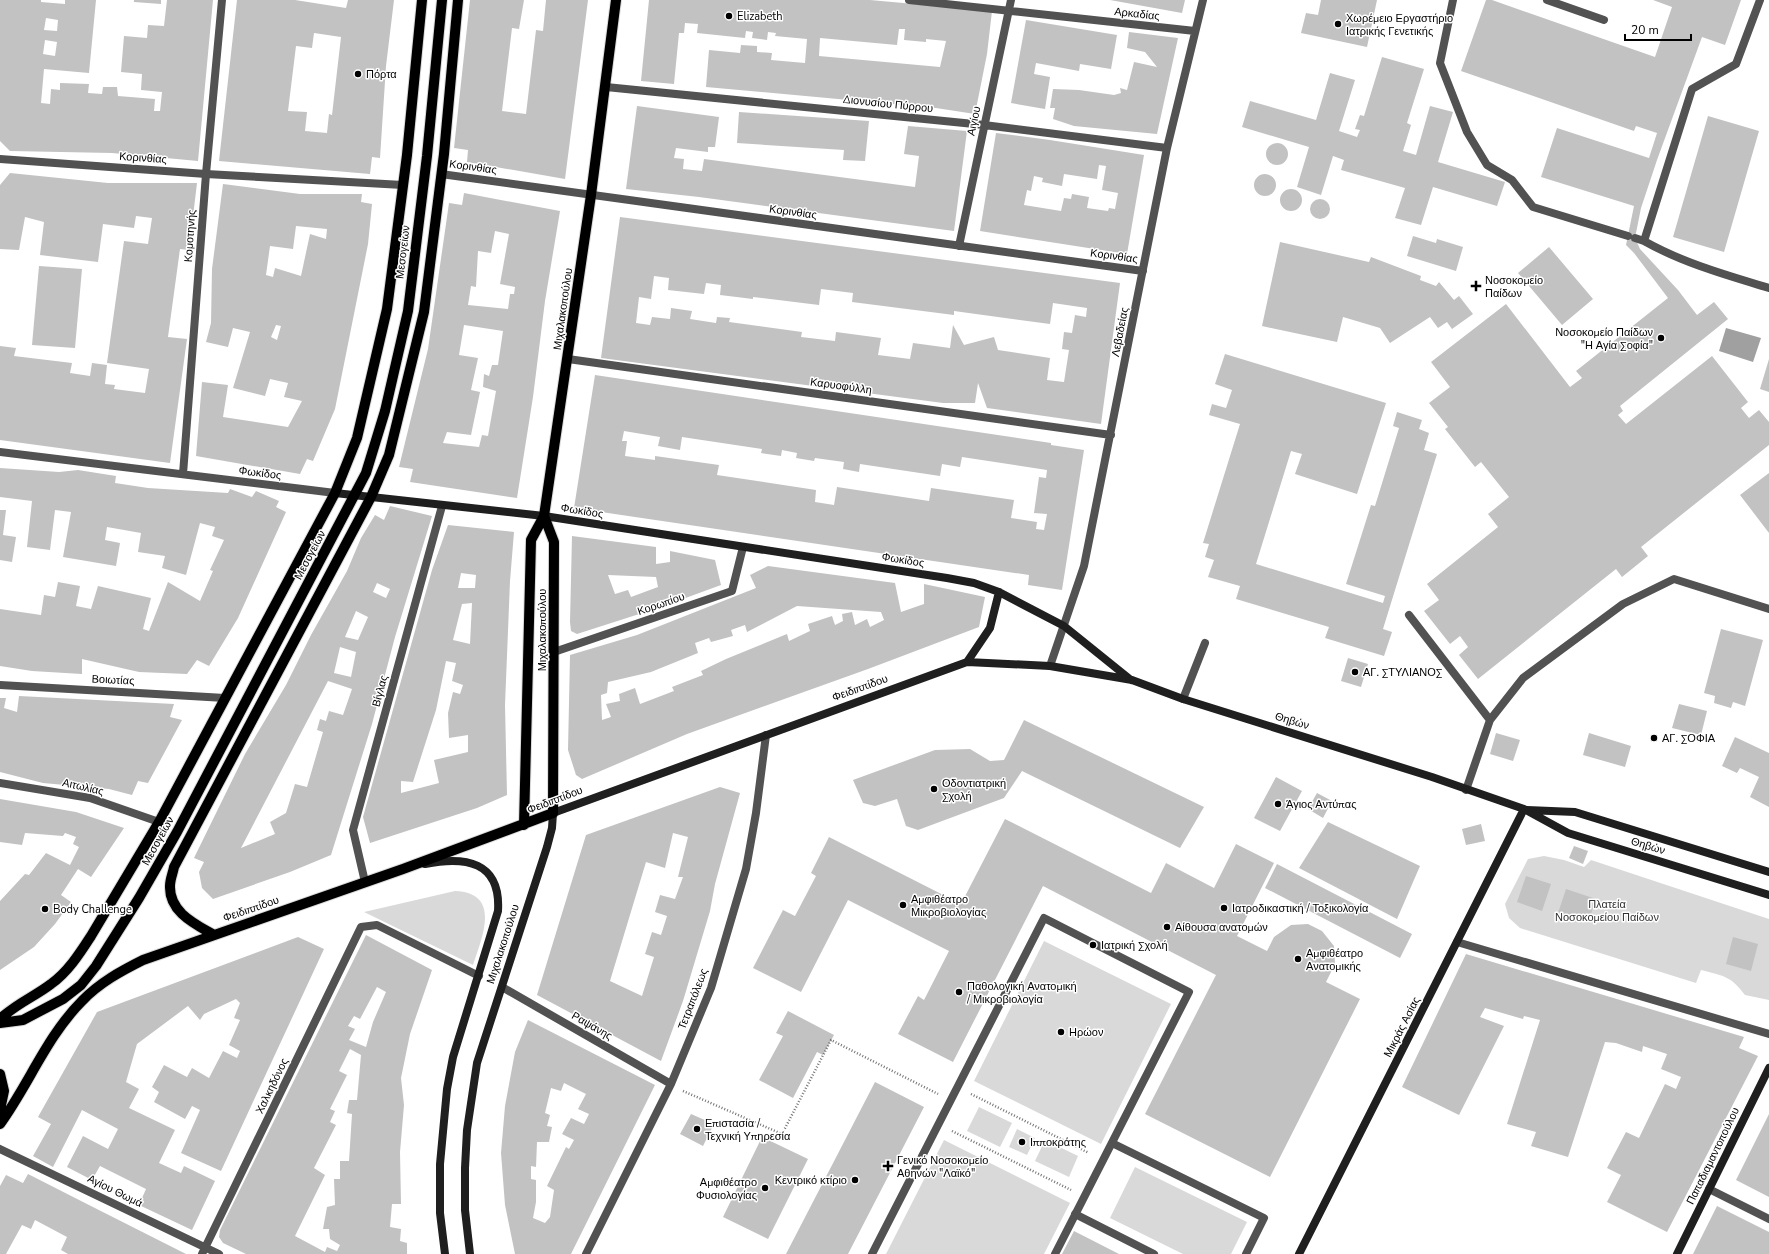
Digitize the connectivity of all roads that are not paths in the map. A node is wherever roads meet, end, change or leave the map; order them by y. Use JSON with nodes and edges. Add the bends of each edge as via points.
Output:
{"nodes":[{"id":1,"x":222,"y":0,"type":"edge"},
{"id":2,"x":422,"y":0,"type":"edge"},
{"id":3,"x":442,"y":0,"type":"edge"},
{"id":4,"x":458,"y":0,"type":"edge"},
{"id":5,"x":616,"y":0,"type":"edge"},
{"id":6,"x":909,"y":0,"type":"edge"},
{"id":7,"x":1011,"y":0,"type":"edge"},
{"id":8,"x":1203,"y":0,"type":"edge"},
{"id":9,"x":1453,"y":0,"type":"edge"},
{"id":10,"x":1547,"y":0,"type":"edge"},
{"id":11,"x":1760,"y":0,"type":"edge"},
{"id":12,"x":1008,"y":11,"type":"junction"},
{"id":13,"x":1604,"y":20,"type":"dead end"},
{"id":14,"x":1195,"y":31,"type":"junction"},
{"id":15,"x":606,"y":87,"type":"junction"},
{"id":16,"x":984,"y":125,"type":"junction"},
{"id":17,"x":1167,"y":148,"type":"junction"},
{"id":18,"x":0,"y":159,"type":"edge"},
{"id":19,"x":206,"y":174,"type":"junction"},
{"id":20,"x":441,"y":174,"type":"junction"},
{"id":21,"x":403,"y":185,"type":"junction"},
{"id":22,"x":591,"y":194,"type":"junction"},
{"id":23,"x":1644,"y":241,"type":"junction"},
{"id":24,"x":959,"y":246,"type":"junction"},
{"id":25,"x":1143,"y":271,"type":"junction"},
{"id":26,"x":1769,"y":288,"type":"edge"},
{"id":27,"x":568,"y":359,"type":"junction"},
{"id":28,"x":1111,"y":434,"type":"junction"},
{"id":29,"x":0,"y":452,"type":"edge"},
{"id":30,"x":182,"y":474,"type":"junction"},
{"id":31,"x":335,"y":493,"type":"junction"},
{"id":32,"x":355,"y":495,"type":"junction"},
{"id":33,"x":371,"y":497,"type":"junction"},
{"id":34,"x":442,"y":506,"type":"junction"},
{"id":35,"x":544,"y":516,"type":"junction"},
{"id":36,"x":743,"y":547,"type":"junction"},
{"id":37,"x":999,"y":592,"type":"junction"},
{"id":38,"x":1769,"y":609,"type":"edge"},
{"id":39,"x":1409,"y":615,"type":"dead end"},
{"id":40,"x":1064,"y":626,"type":"junction"},
{"id":41,"x":1205,"y":643,"type":"dead end"},
{"id":42,"x":554,"y":652,"type":"junction"},
{"id":43,"x":967,"y":662,"type":"junction"},
{"id":44,"x":1050,"y":666,"type":"junction"},
{"id":45,"x":1132,"y":680,"type":"junction"},
{"id":46,"x":0,"y":684,"type":"edge"},
{"id":47,"x":225,"y":698,"type":"junction"},
{"id":48,"x":1183,"y":699,"type":"junction"},
{"id":49,"x":1490,"y":720,"type":"junction"},
{"id":50,"x":766,"y":735,"type":"junction"},
{"id":51,"x":0,"y":782,"type":"edge"},
{"id":52,"x":1466,"y":790,"type":"junction"},
{"id":53,"x":1524,"y":809,"type":"junction"},
{"id":54,"x":553,"y":813,"type":"junction"},
{"id":55,"x":159,"y":822,"type":"junction"},
{"id":56,"x":524,"y":825,"type":"junction"},
{"id":57,"x":403,"y":869,"type":"junction"},
{"id":58,"x":1769,"y":872,"type":"edge"},
{"id":59,"x":365,"y":882,"type":"junction"},
{"id":60,"x":1769,"y":894,"type":"edge"},
{"id":61,"x":214,"y":935,"type":"junction"},
{"id":62,"x":1457,"y":942,"type":"junction"},
{"id":63,"x":479,"y":976,"type":"junction"},
{"id":64,"x":502,"y":987,"type":"junction"},
{"id":65,"x":0,"y":1019,"type":"edge"},
{"id":66,"x":0,"y":1023,"type":"edge"},
{"id":67,"x":1769,"y":1034,"type":"edge"},
{"id":68,"x":1768,"y":1071,"type":"edge"},
{"id":69,"x":0,"y":1074,"type":"edge"},
{"id":70,"x":671,"y":1084,"type":"junction"},
{"id":71,"x":0,"y":1110,"type":"edge"},
{"id":72,"x":0,"y":1124,"type":"edge"},
{"id":73,"x":1112,"y":1143,"type":"junction"},
{"id":74,"x":0,"y":1149,"type":"edge"},
{"id":75,"x":1709,"y":1189,"type":"junction"},
{"id":76,"x":1075,"y":1214,"type":"junction"},
{"id":77,"x":1769,"y":1218,"type":"edge"},
{"id":78,"x":204,"y":1250,"type":"edge"},
{"id":79,"x":219,"y":1254,"type":"edge"},
{"id":80,"x":445,"y":1254,"type":"edge"},
{"id":81,"x":470,"y":1254,"type":"edge"},
{"id":82,"x":586,"y":1254,"type":"edge"},
{"id":83,"x":872,"y":1254,"type":"edge"},
{"id":84,"x":1055,"y":1254,"type":"edge"},
{"id":85,"x":1154,"y":1254,"type":"edge"},
{"id":86,"x":1246,"y":1254,"type":"edge"},
{"id":87,"x":1299,"y":1254,"type":"edge"},
{"id":88,"x":1677,"y":1254,"type":"edge"}],
"edges":[{"from":1,"to":19,"type":"street","name":"Κομοτηνής"},
{"from":2,"to":21,"type":"main road","name":"Μεσογείων"},
{"from":3,"to":32,"type":"main road","name":"Μεσογείων","via":[[427,156],[408,311],[377,440],[366,473]]},
{"from":4,"to":20,"type":"main road"},
{"from":5,"to":15,"type":"main road","name":"Μιχαλακοπούλου"},
{"from":6,"to":12,"type":"street","name":"Αρκαδίας"},
{"from":7,"to":12,"type":"street","name":"Αιγίου"},
{"from":8,"to":14,"type":"street","name":"Λεβαδείας"},
{"from":9,"to":23,"type":"street","via":[[1440,63],[1467,132],[1488,165],[1512,180],[1533,207]]},
{"from":10,"to":13,"type":"street"},
{"from":11,"to":23,"type":"street","via":[[1736,64],[1692,89]]},
{"from":12,"to":14,"type":"street","name":"Αρκαδίας"},
{"from":12,"to":16,"type":"street","name":"Αιγίου"},
{"from":14,"to":17,"type":"street","name":"Λεβαδείας"},
{"from":15,"to":16,"type":"street","name":"Διονυσίου Πύρρου"},
{"from":15,"to":22,"type":"main road","name":"Μιχαλακοπούλου"},
{"from":16,"to":17,"type":"street","name":"Διονυσίου Πύρρου"},
{"from":16,"to":24,"type":"street","name":"Αιγίου"},
{"from":17,"to":25,"type":"street","name":"Λεβαδείας"},
{"from":18,"to":19,"type":"street","name":"Κορινθίας"},
{"from":19,"to":21,"type":"street","name":"Κορινθίας"},
{"from":19,"to":30,"type":"street","name":"Κομοτηνής"},
{"from":20,"to":22,"type":"street","name":"Κορινθίας"},
{"from":20,"to":33,"type":"main road","via":[[424,312],[389,455]]},
{"from":21,"to":31,"type":"main road","name":"Μεσογείων","via":[[387,309],[366,408]]},
{"from":22,"to":24,"type":"street","name":"Κορινθίας"},
{"from":22,"to":27,"type":"main road","name":"Μιχαλακοπούλου"},
{"from":23,"to":26,"type":"street","via":[[1668,255],[1702,268]]},
{"from":24,"to":25,"type":"street","name":"Κορινθίας"},
{"from":25,"to":28,"type":"street","name":"Λεβαδείας"},
{"from":27,"to":28,"type":"street","name":"Καρυοφύλλη"},
{"from":27,"to":35,"type":"main road","name":"Μιχαλακοπούλου"},
{"from":28,"to":40,"type":"street","name":"Λεβαδείας","via":[[1084,566]]},
{"from":29,"to":30,"type":"street","name":"Φωκίδος"},
{"from":30,"to":31,"type":"street","name":"Φωκίδος"},
{"from":31,"to":32,"type":"street","name":"Φωκίδος"},
{"from":31,"to":47,"type":"main road","name":"Μεσογείων"},
{"from":32,"to":33,"type":"street","name":"Φωκίδος"},
{"from":32,"to":66,"type":"main road","name":"Μεσογείων","via":[[177,832],[96,966],[77,989],[63,999],[23,1020]]},
{"from":33,"to":34,"type":"street","name":"Φωκίδος"},
{"from":33,"to":61,"type":"main road","via":[[174,867],[170,886],[177,909],[186,918]]},
{"from":34,"to":35,"type":"street","name":"Φωκίδος"},
{"from":34,"to":59,"type":"street","name":"Βίγλας","via":[[353,830]]},
{"from":35,"to":36,"type":"street","name":"Φωκίδος"},
{"from":35,"to":42,"type":"main road","name":"Μιχαλακοπούλου","via":[[554,542]]},
{"from":35,"to":56,"type":"main road","via":[[531,540]]},
{"from":36,"to":37,"type":"street","name":"Φωκίδος","via":[[947,578],[974,583]]},
{"from":36,"to":42,"type":"street","name":"Κορωπίου","via":[[732,591]]},
{"from":37,"to":40,"type":"street","name":"Φωκίδος"},
{"from":37,"to":43,"type":"street","via":[[990,628]]},
{"from":38,"to":49,"type":"street","via":[[1674,579],[1623,604],[1579,635],[1523,678]]},
{"from":39,"to":49,"type":"street"},
{"from":40,"to":44,"type":"street","name":"Λεβαδείας"},
{"from":40,"to":45,"type":"street","name":"Φωκίδος"},
{"from":41,"to":48,"type":"street"},
{"from":42,"to":54,"type":"main road","name":"Μιχαλακοπούλου"},
{"from":43,"to":44,"type":"street","name":"Φειδιππίδου"},
{"from":43,"to":50,"type":"street","name":"Φειδιππίδου"},
{"from":44,"to":45,"type":"street","name":"Θηβών"},
{"from":45,"to":48,"type":"street","name":"Θηβών"},
{"from":46,"to":47,"type":"street","name":"Βοιωτίας"},
{"from":47,"to":55,"type":"main road","name":"Μεσογείων"},
{"from":48,"to":52,"type":"street","name":"Θηβών","via":[[1383,761]]},
{"from":49,"to":52,"type":"street"},
{"from":50,"to":54,"type":"street","name":"Φειδιππίδου"},
{"from":50,"to":70,"type":"street","name":"Τετραπόλεως","via":[[746,869],[711,988]]},
{"from":51,"to":55,"type":"street","name":"Αιτωλίας","via":[[90,798]]},
{"from":52,"to":53,"type":"street","name":"Θηβών"},
{"from":53,"to":58,"type":"street","name":"Θηβών","via":[[1575,812]]},
{"from":53,"to":60,"type":"street","name":"Θηβών","via":[[1568,833]]},
{"from":53,"to":62,"type":"street","name":"Μικράς Ασίας"},
{"from":54,"to":56,"type":"main road","name":"Φειδιππίδου"},
{"from":54,"to":64,"type":"street","name":"Μιχαλακοπούλου","via":[[547,847]]},
{"from":55,"to":65,"type":"main road","name":"Μεσογείων","via":[[79,954],[51,984],[14,1006]]},
{"from":56,"to":57,"type":"main road","name":"Φειδιππίδου"},
{"from":57,"to":59,"type":"main road","name":"Φειδιππίδου"},
{"from":57,"to":63,"type":"street","name":"Μιχαλακοπούλου","via":[[459,860],[486,870],[495,882],[499,896],[498,911]]},
{"from":59,"to":61,"type":"main road","name":"Φειδιππίδου"},
{"from":61,"to":72,"type":"main road","name":"Φειδιππίδου","via":[[143,960],[117,973],[82,1001],[53,1038],[16,1102]]},
{"from":62,"to":67,"type":"street"},
{"from":62,"to":87,"type":"street","name":"Μικράς Ασίας"},
{"from":63,"to":78,"type":"street","name":"Χαλκηδόνος","via":[[377,925],[361,927]]},
{"from":63,"to":80,"type":"street","name":"Μιχαλακοπούλου","via":[[452,1057],[442,1126],[440,1213]]},
{"from":64,"to":70,"type":"street","name":"Ραψάνης"},
{"from":64,"to":81,"type":"street","name":"Μιχαλακοπούλου","via":[[477,1063],[467,1130],[465,1210]]},
{"from":68,"to":75,"type":"street","name":"Παπαδιαμαντοπούλου"},
{"from":69,"to":71,"type":"main road","via":[[4,1091]]},
{"from":70,"to":82,"type":"street","name":"Τετραπόλεως"},
{"from":73,"to":76,"type":"street"},
{"from":73,"to":83,"type":"street","via":[[1190,992],[1044,918]]},
{"from":73,"to":86,"type":"street","via":[[1264,1218]]},
{"from":74,"to":78,"type":"street","name":"Αγίου Θωμά"},
{"from":75,"to":77,"type":"street"},
{"from":75,"to":88,"type":"street","name":"Παπαδιαμαντοπούλου"},
{"from":76,"to":84,"type":"street"},
{"from":76,"to":85,"type":"street"},
{"from":78,"to":79,"type":"street","name":"Αγίου Θωμά"}]}
